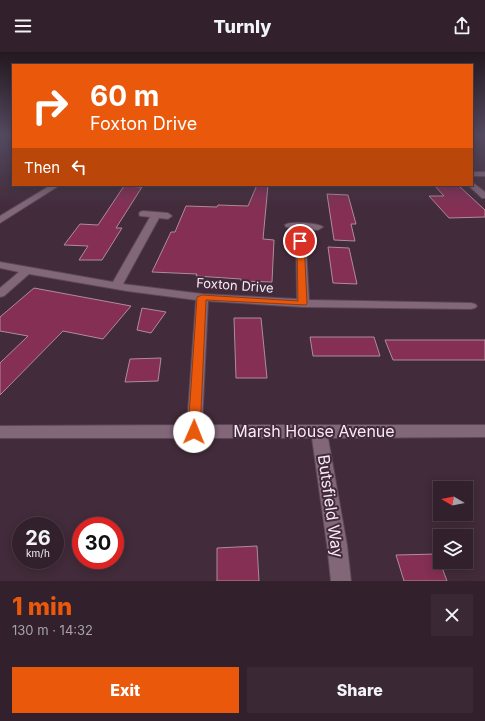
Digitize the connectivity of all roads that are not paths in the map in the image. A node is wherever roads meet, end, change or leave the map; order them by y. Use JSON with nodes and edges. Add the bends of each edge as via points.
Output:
{"nodes":[{"id":1,"x":473,"y":174,"type":"edge"},
{"id":2,"x":485,"y":174,"type":"edge"},
{"id":3,"x":473,"y":185,"type":"edge"},
{"id":4,"x":54,"y":186,"type":"edge"},
{"id":5,"x":485,"y":196,"type":"edge"},
{"id":6,"x":142,"y":214,"type":"dead end"},
{"id":7,"x":156,"y":215,"type":"junction"},
{"id":8,"x":168,"y":216,"type":"dead end"},
{"id":9,"x":0,"y":220,"type":"edge"},
{"id":10,"x":318,"y":227,"type":"dead end"},
{"id":11,"x":0,"y":265,"type":"edge"},
{"id":12,"x":27,"y":270,"type":"junction"},
{"id":13,"x":116,"y":286,"type":"junction"},
{"id":14,"x":0,"y":294,"type":"edge"},
{"id":15,"x":202,"y":297,"type":"junction"},
{"id":16,"x":302,"y":304,"type":"junction"},
{"id":17,"x":471,"y":306,"type":"dead end"},
{"id":18,"x":485,"y":431,"type":"edge"},
{"id":19,"x":0,"y":432,"type":"edge"},
{"id":20,"x":194,"y":432,"type":"junction"},
{"id":21,"x":320,"y":432,"type":"junction"},
{"id":22,"x":341,"y":581,"type":"edge"}],
"edges":[{"from":1,"to":2,"type":"street"},
{"from":3,"to":5,"type":"street"},
{"from":4,"to":9,"type":"street"},
{"from":6,"to":7,"type":"street"},
{"from":7,"to":8,"type":"street"},
{"from":7,"to":13,"type":"street"},
{"from":10,"to":16,"type":"street","via":[[295,226]]},
{"from":11,"to":12,"type":"street","name":"Foxton Drive"},
{"from":12,"to":13,"type":"street","name":"Foxton Drive"},
{"from":12,"to":14,"type":"street"},
{"from":13,"to":15,"type":"street","name":"Foxton Drive"},
{"from":15,"to":16,"type":"street","name":"Foxton Drive"},
{"from":15,"to":20,"type":"street"},
{"from":16,"to":17,"type":"street","name":"Foxton Drive"},
{"from":18,"to":21,"type":"street","name":"Marsh House Avenue"},
{"from":19,"to":20,"type":"street","name":"Marsh House Avenue"},
{"from":20,"to":21,"type":"street","name":"Marsh House Avenue"},
{"from":21,"to":22,"type":"street","name":"Butsfield Way"}]}
